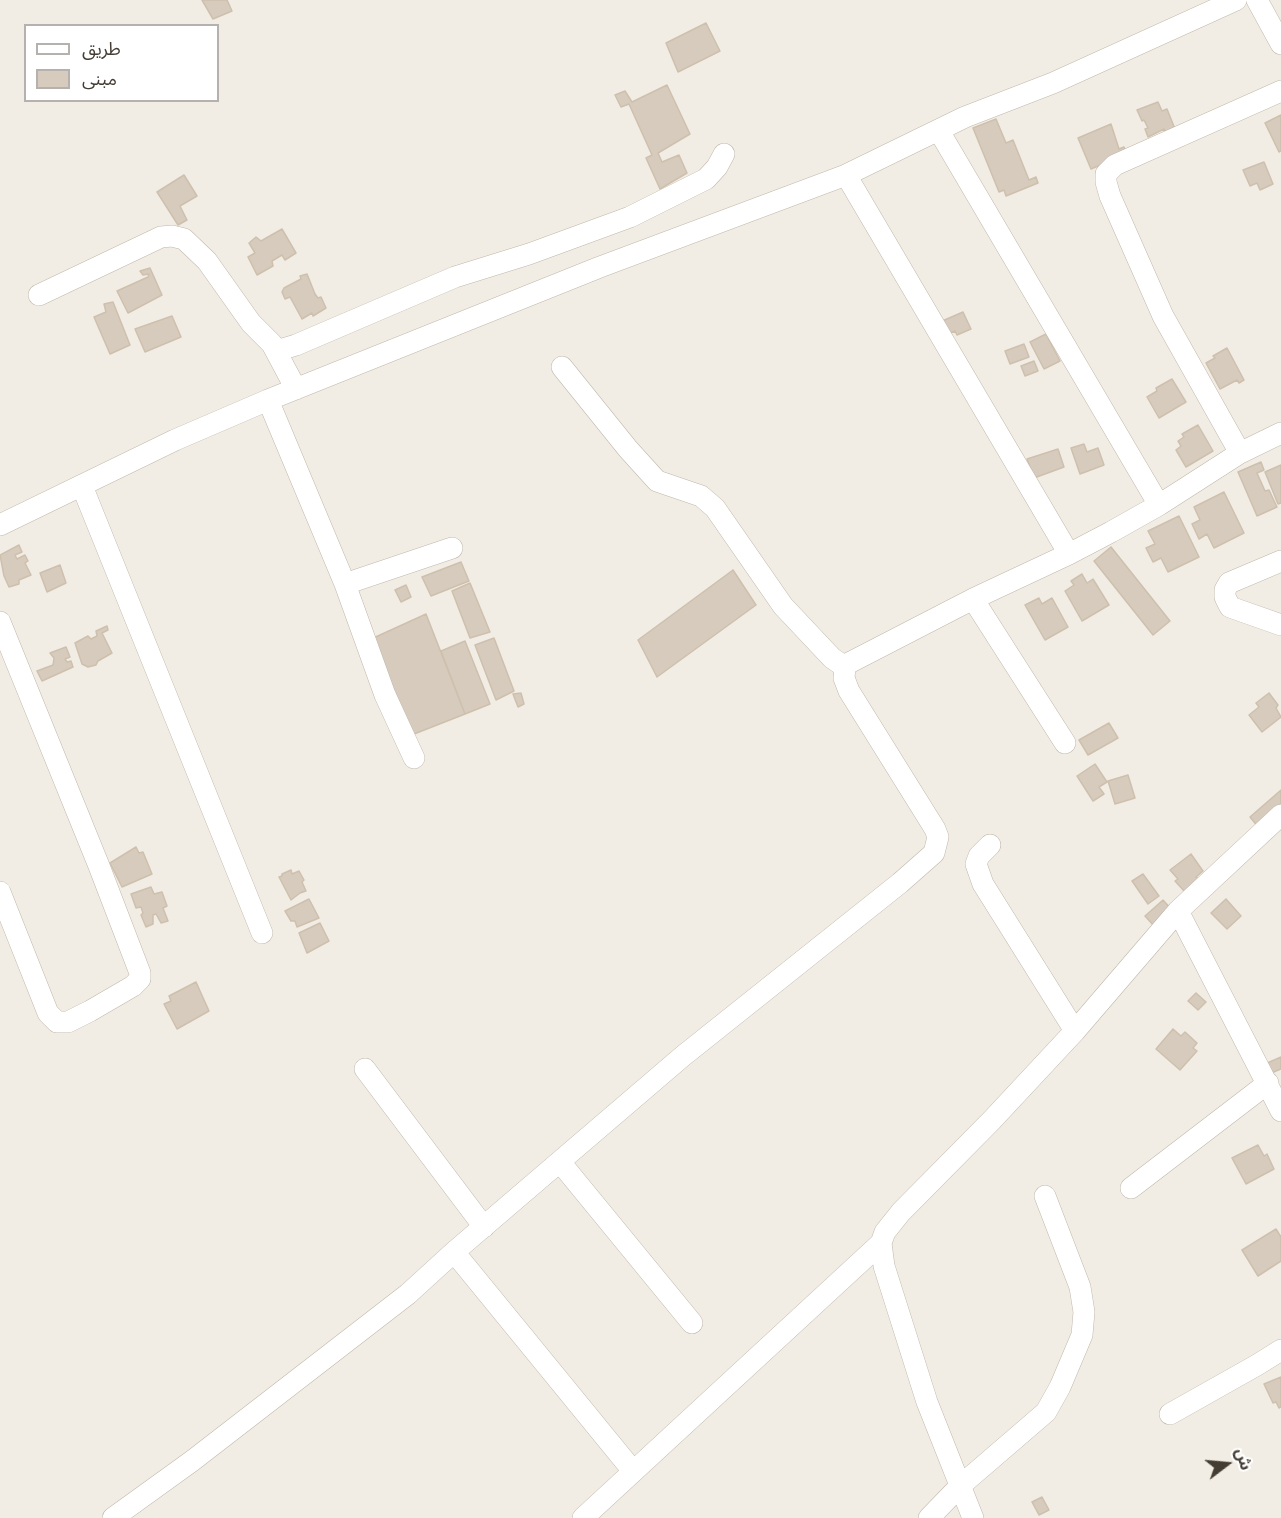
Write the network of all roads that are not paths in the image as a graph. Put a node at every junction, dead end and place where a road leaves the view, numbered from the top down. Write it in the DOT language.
graph roads {
  1 [pos="1236,0"];
  2 [pos="1257,0"];
  3 [pos="1281,44"];
  4 [pos="1281,91"];
  5 [pos="939,130"];
  6 [pos="724,154"];
  7 [pos="846,175"];
  8 [pos="39,295"];
  9 [pos="276,351"];
  10 [pos="561,367"];
  11 [pos="296,389"];
  12 [pos="268,400"];
  13 [pos="1281,433"];
  14 [pos="1240,453"];
  15 [pos="82,486"];
  16 [pos="1159,505"];
  17 [pos="0,525"];
  18 [pos="452,548"];
  19 [pos="1069,554"];
  20 [pos="1281,561"];
  21 [pos="345,584"];
  22 [pos="973,599"];
  23 [pos="0,622"];
  24 [pos="1281,625"];
  25 [pos="845,667"];
  26 [pos="1065,743"];
  27 [pos="414,758"];
  28 [pos="1281,815"];
  29 [pos="990,845"];
  30 [pos="0,892"];
  31 [pos="1178,911"];
  32 [pos="262,933"];
  33 [pos="1075,1031"];
  34 [pos="365,1069"];
  35 [pos="1268,1083"];
  36 [pos="1281,1111"];
  37 [pos="560,1162"];
  38 [pos="1131,1188"];
  39 [pos="1045,1196"];
  40 [pos="484,1227"];
  41 [pos="880,1243"];
  42 [pos="454,1252"];
  43 [pos="692,1323"];
  44 [pos="1281,1350"];
  45 [pos="1170,1414"];
  46 [pos="633,1471"];
  47 [pos="960,1486"];
  48 [pos="113,1518"];
  49 [pos="583,1518"];
  50 [pos="929,1518"];
  51 [pos="973,1518"];
  1 -- 5 [label="street"];
  2 -- 3 [label="street"];
  4 -- 14 [label="street"];
  5 -- 7 [label="street"];
  5 -- 16 [label="street"];
  6 -- 9 [label="street"];
  7 -- 11 [label="street"];
  7 -- 19 [label="street"];
  8 -- 9 [label="street"];
  9 -- 11 [label="street"];
  10 -- 25 [label="street"];
  11 -- 12 [label="street"];
  12 -- 15 [label="street"];
  12 -- 21 [label="street"];
  13 -- 14 [label="street"];
  14 -- 16 [label="street"];
  15 -- 17 [label="street"];
  15 -- 32 [label="street"];
  16 -- 19 [label="street"];
  18 -- 21 [label="street"];
  19 -- 22 [label="street"];
  20 -- 24 [label="street"];
  21 -- 27 [label="street"];
  22 -- 25 [label="street"];
  22 -- 26 [label="street"];
  23 -- 30 [label="street"];
  25 -- 37 [label="street"];
  28 -- 31 [label="street"];
  29 -- 33 [label="street"];
  31 -- 33 [label="street"];
  31 -- 35 [label="street"];
  33 -- 41 [label="street"];
  34 -- 40 [label="street"];
  35 -- 36 [label="street"];
  35 -- 38 [label="street"];
  37 -- 40 [label="street"];
  37 -- 43 [label="street"];
  39 -- 47 [label="street"];
  40 -- 42 [label="street"];
  41 -- 46 [label="street"];
  41 -- 47 [label="street"];
  42 -- 46 [label="street"];
  42 -- 48 [label="street"];
  44 -- 45 [label="street"];
  46 -- 49 [label="street"];
  47 -- 50 [label="street"];
  47 -- 51 [label="street"];
}
